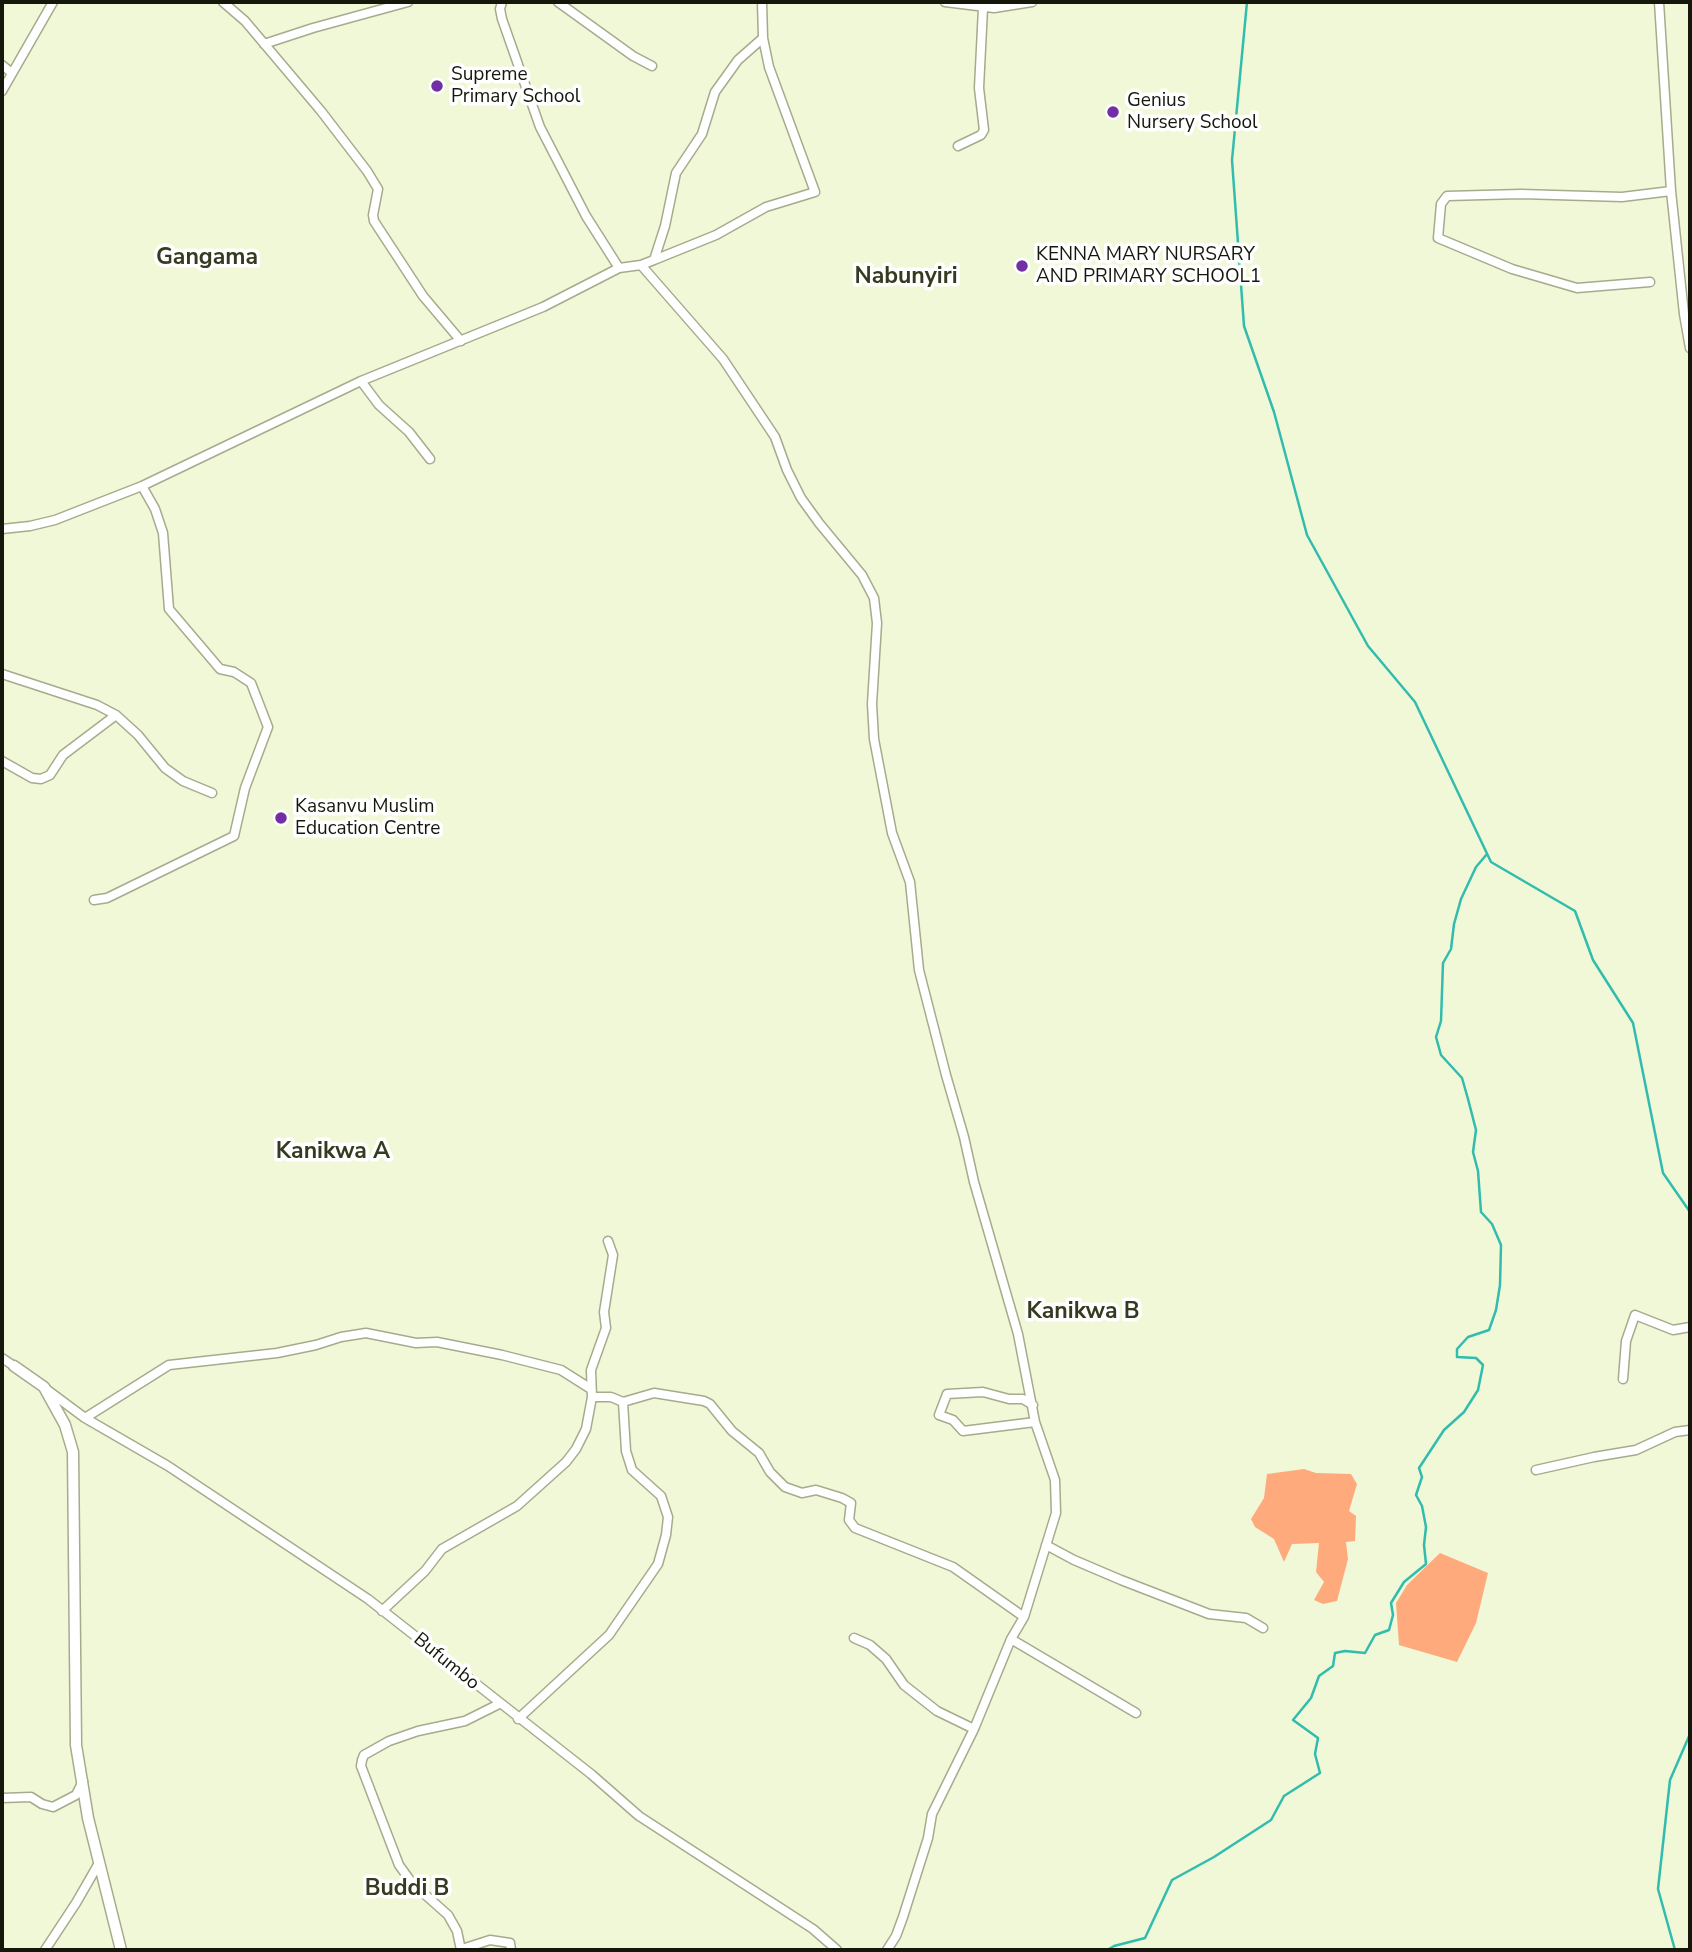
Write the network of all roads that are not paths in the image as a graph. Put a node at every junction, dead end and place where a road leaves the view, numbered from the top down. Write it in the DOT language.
graph roads {
  1 [pos="53,2"];
  2 [pos="223,2"];
  3 [pos="408,2"];
  4 [pos="502,2"];
  5 [pos="558,2"];
  6 [pos="762,2"];
  7 [pos="945,2"];
  8 [pos="1032,2"];
  9 [pos="1659,2"];
  10 [pos="983,8"];
  11 [pos="763,38"];
  12 [pos="264,44"];
  13 [pos="2,65"];
  14 [pos="652,66"];
  15 [pos="12,74"];
  16 [pos="2,92"];
  17 [pos="958,146"];
  18 [pos="1671,191"];
  19 [pos="654,260"];
  20 [pos="640,265"];
  21 [pos="618,268"];
  22 [pos="1650,282"];
  23 [pos="461,341"];
  24 [pos="1690,348"];
  25 [pos="361,381"];
  26 [pos="430,459"];
  27 [pos="142,486"];
  28 [pos="2,529"];
  29 [pos="2,674"];
  30 [pos="116,715"];
  31 [pos="2,761"];
  32 [pos="212,793"];
  33 [pos="94,900"];
  34 [pos="608,1241"];
  35 [pos="1690,1327"];
  36 [pos="2,1358"];
  37 [pos="14,1366"];
  38 [pos="1623,1379"];
  39 [pos="44,1388"];
  40 [pos="592,1393"];
  41 [pos="623,1402"];
  42 [pos="1033,1405"];
  43 [pos="85,1418"];
  44 [pos="1035,1422"];
  45 [pos="1690,1430"];
  46 [pos="1536,1470"];
  47 [pos="1046,1545"];
  48 [pos="382,1611"];
  49 [pos="1024,1617"];
  50 [pos="1263,1628"];
  51 [pos="854,1638"];
  52 [pos="1011,1639"];
  53 [pos="499,1704"];
  54 [pos="1136,1713"];
  55 [pos="518,1719"];
  56 [pos="974,1729"];
  57 [pos="83,1781"];
  58 [pos="2,1798"];
  59 [pos="99,1863"];
  60 [pos="45,1950"];
  61 [pos="121,1950"];
  62 [pos="461,1950"];
  63 [pos="511,1950"];
  64 [pos="836,1950"];
  65 [pos="887,1950"];
  1 -- 15 [label="street"];
  2 -- 12 [label="street"];
  3 -- 12 [label="street"];
  4 -- 21 [label="street"];
  5 -- 14 [label="street"];
  6 -- 11 [label="street"];
  7 -- 10 [label="street"];
  8 -- 10 [label="street"];
  9 -- 18 [label="street"];
  10 -- 17 [label="street"];
  11 -- 19 [label="street"];
  11 -- 19 [label="street"];
  12 -- 23 [label="street"];
  13 -- 15 [label="street"];
  15 -- 16 [label="street"];
  18 -- 22 [label="street"];
  18 -- 24 [label="street"];
  19 -- 20 [label="street"];
  20 -- 21 [label="street"];
  20 -- 42 [label="street"];
  21 -- 23 [label="street"];
  23 -- 25 [label="street"];
  25 -- 26 [label="street"];
  25 -- 27 [label="street"];
  27 -- 28 [label="street"];
  27 -- 33 [label="street"];
  29 -- 30 [label="street"];
  30 -- 31 [label="street"];
  30 -- 32 [label="street"];
  34 -- 40 [label="street"];
  35 -- 38 [label="street"];
  36 -- 37 [label="street"];
  37 -- 39 [label="street"];
  39 -- 43 [label="street, Bufumbo"];
  39 -- 57 [label="street"];
  40 -- 41 [label="street"];
  40 -- 43 [label="street"];
  40 -- 48 [label="street"];
  41 -- 49 [label="street"];
  41 -- 55 [label="street"];
  42 -- 44 [label="street"];
  42 -- 44 [label="street"];
  43 -- 48 [label="street, Bufumbo"];
  44 -- 47 [label="street"];
  45 -- 46 [label="street"];
  47 -- 49 [label="street"];
  47 -- 50 [label="street"];
  48 -- 53 [label="street, Bufumbo"];
  49 -- 52 [label="street"];
  51 -- 56 [label="street"];
  52 -- 54 [label="street"];
  52 -- 56 [label="street"];
  53 -- 55 [label="street, Bufumbo"];
  53 -- 62 [label="street"];
  55 -- 64 [label="street, Bufumbo"];
  56 -- 65 [label="street"];
  57 -- 58 [label="street"];
  57 -- 59 [label="street"];
  59 -- 60 [label="street"];
  59 -- 61 [label="street"];
  62 -- 63 [label="street"];
}
